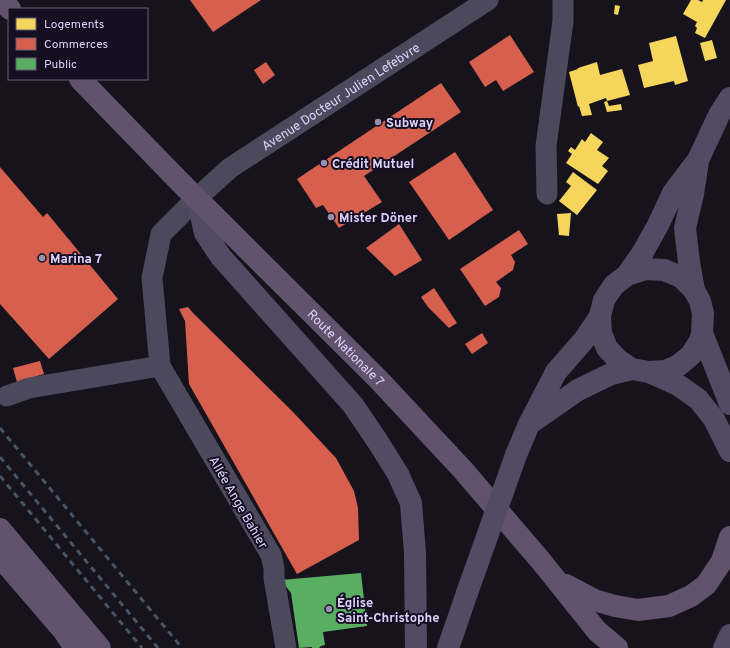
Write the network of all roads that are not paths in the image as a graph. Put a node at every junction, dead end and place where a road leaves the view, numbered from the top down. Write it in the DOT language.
graph roads {
  1 [pos="2,0"];
  2 [pos="488,0"];
  3 [pos="564,0"];
  4 [pos="9,8"];
  5 [pos="81,80"];
  6 [pos="730,98"];
  7 [pos="698,160"];
  8 [pos="547,194"];
  9 [pos="197,198"];
  10 [pos="627,275"];
  11 [pos="694,290"];
  12 [pos="600,316"];
  13 [pos="702,333"];
  14 [pos="160,366"];
  15 [pos="640,370"];
  16 [pos="7,396"];
  17 [pos="730,404"];
  18 [pos="529,424"];
  19 [pos="730,451"];
  20 [pos="0,529"];
  21 [pos="730,538"];
  22 [pos="0,557"];
  23 [pos="556,579"];
  24 [pos="730,635"];
  25 [pos="602,640"];
  26 [pos="75,648"];
  27 [pos="100,648"];
  28 [pos="286,648"];
  29 [pos="416,648"];
  30 [pos="448,648"];
  31 [pos="617,648"];
  32 [pos="724,648"];
  1 -- 4 [label="main road"];
  2 -- 9 [label="street, Avenue Docteur Julien Lefebvre"];
  3 -- 8 [label="street"];
  5 -- 9 [label="main road, Route Nationale 7"];
  6 -- 7 [label="main road"];
  7 -- 10 [label="main road"];
  7 -- 11 [label="main road"];
  9 -- 14 [label="street, Avenue Docteur Julien Lefebvre"];
  9 -- 23 [label="main road, Route Nationale 7"];
  9 -- 29 [label="main road"];
  10 -- 11 [label="main road"];
  10 -- 12 [label="main road"];
  11 -- 13 [label="main road"];
  12 -- 15 [label="main road"];
  12 -- 18 [label="main road"];
  13 -- 15 [label="main road"];
  13 -- 17 [label="main road"];
  14 -- 16 [label="street"];
  14 -- 28 [label="street, Allée Ange Bahier"];
  15 -- 18 [label="main road"];
  15 -- 19 [label="main road"];
  18 -- 30 [label="main road, bridge"];
  20 -- 27 [label="main road"];
  21 -- 23 [label="main road"];
  22 -- 26 [label="main road"];
  23 -- 25 [label="main road, Route Nationale 7"];
  24 -- 32 [label="main road"];
  25 -- 31 [label="main road, Route Nationale 7"];
}
